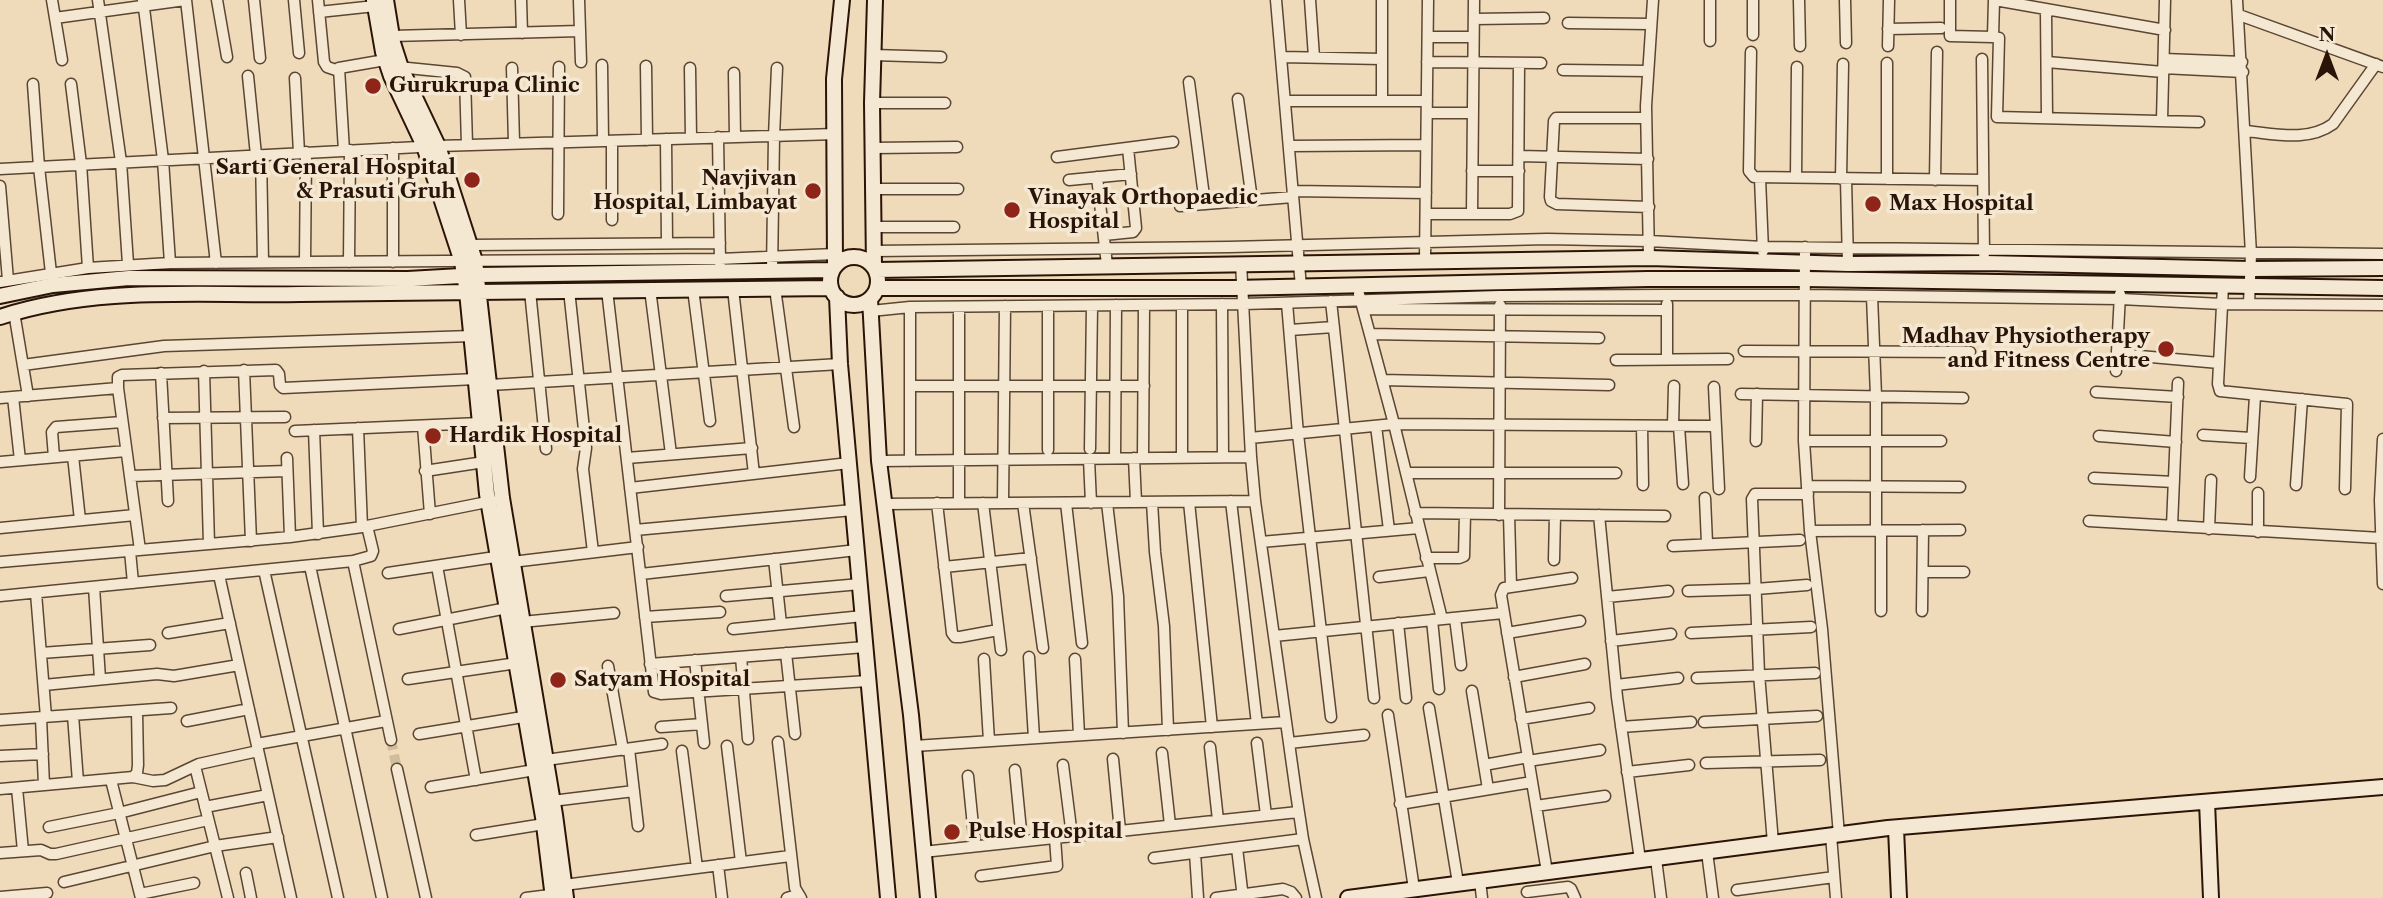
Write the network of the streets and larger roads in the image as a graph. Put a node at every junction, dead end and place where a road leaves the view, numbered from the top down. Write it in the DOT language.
graph roads {
  1 [pos="52,0"];
  2 [pos="97,0"];
  3 [pos="185,0"];
  4 [pos="217,0"];
  5 [pos="254,0"];
  6 [pos="294,0"];
  7 [pos="318,0"];
  8 [pos="459,0"];
  9 [pos="521,0"];
  10 [pos="579,0"];
  11 [pos="842,0"];
  12 [pos="875,0"];
  13 [pos="1276,0"];
  14 [pos="1310,0"];
  15 [pos="1382,0"];
  16 [pos="1428,0"];
  17 [pos="1474,0"];
  18 [pos="1653,0"];
  19 [pos="1710,0"];
  20 [pos="1753,0"];
  21 [pos="1799,0"];
  22 [pos="1845,0"];
  23 [pos="1889,0"];
  24 [pos="1950,0"];
  25 [pos="1994,0"];
  26 [pos="2165,0"];
  27 [pos="2238,0"];
  28 [pos="378,2"];
  29 [pos="144,3"];
  30 [pos="2046,11"];
  31 [pos="100,12"];
  32 [pos="319,12"];
  33 [pos="2239,15"];
  34 [pos="55,18"];
  35 [pos="1544,18"];
  36 [pos="1474,19"];
  37 [pos="1568,23"];
  38 [pos="1651,24"];
  39 [pos="1941,28"];
  40 [pos="1888,29"];
  41 [pos="2165,30"];
  42 [pos="580,31"];
  43 [pos="522,33"];
  44 [pos="461,35"];
  45 [pos="1753,35"];
  46 [pos="392,36"];
  47 [pos="1428,37"];
  48 [pos="1473,37"];
  49 [pos="1993,37"];
  50 [pos="1710,41"];
  51 [pos="1846,43"];
  52 [pos="1800,46"];
  53 [pos="1888,46"];
  54 [pos="1751,52"];
  55 [pos="1937,52"];
  56 [pos="299,53"];
  57 [pos="873,55"];
  58 [pos="227,57"];
  59 [pos="941,57"];
  60 [pos="1282,57"];
  61 [pos="260,58"];
  62 [pos="1314,58"];
  63 [pos="1382,59"];
  64 [pos="1982,59"];
  65 [pos="62,60"];
  66 [pos="581,62"];
  67 [pos="1427,62"];
  68 [pos="2047,62"];
  69 [pos="1473,63"];
  70 [pos="1519,63"];
  71 [pos="1541,63"];
  72 [pos="1887,63"];
  73 [pos="1843,64"];
  74 [pos="391,65"];
  75 [pos="602,65"];
  76 [pos="2380,65"];
  77 [pos="646,66"];
  78 [pos="559,67"];
  79 [pos="1797,67"];
  80 [pos="2164,67"];
  81 [pos="2242,67"];
  82 [pos="512,68"];
  83 [pos="690,68"];
  84 [pos="777,68"];
  85 [pos="1563,70"];
  86 [pos="338,71"];
  87 [pos="1648,71"];
  88 [pos="734,73"];
  89 [pos="248,76"];
  90 [pos="295,78"];
  91 [pos="1189,82"];
  92 [pos="33,84"];
  93 [pos="71,84"];
  94 [pos="1238,99"];
  95 [pos="1285,101"];
  96 [pos="1382,101"];
  97 [pos="1427,101"];
  98 [pos="872,103"];
  99 [pos="945,103"];
  100 [pos="1427,113"];
  101 [pos="1473,113"];
  102 [pos="1646,118"];
  103 [pos="2047,118"];
  104 [pos="2162,120"];
  105 [pos="2199,122"];
  106 [pos="2246,131"];
  107 [pos="836,134"];
  108 [pos="774,136"];
  109 [pos="735,137"];
  110 [pos="691,138"];
  111 [pos="718,138"];
  112 [pos="666,139"];
  113 [pos="647,140"];
  114 [pos="608,141"];
  115 [pos="558,142"];
  116 [pos="1173,142"];
  117 [pos="514,143"];
  118 [pos="467,145"];
  119 [pos="1426,145"];
  120 [pos="431,146"];
  121 [pos="1289,146"];
  122 [pos="393,148"];
  123 [pos="873,148"];
  124 [pos="957,148"];
  125 [pos="1128,148"];
  126 [pos="347,150"];
  127 [pos="303,153"];
  128 [pos="259,155"];
  129 [pos="1519,156"];
  130 [pos="1551,157"];
  131 [pos="205,158"];
  132 [pos="1057,158"];
  133 [pos="1648,159"];
  134 [pos="163,160"];
  135 [pos="121,162"];
  136 [pos="81,164"];
  137 [pos="39,167"];
  138 [pos="0,169"];
  139 [pos="1472,171"];
  140 [pos="1519,171"];
  141 [pos="1131,174"];
  142 [pos="1097,177"];
  143 [pos="1796,177"];
  144 [pos="1760,178"];
  145 [pos="1843,179"];
  146 [pos="1069,180"];
  147 [pos="1887,180"];
  148 [pos="1935,180"];
  149 [pos="1983,180"];
  150 [pos="0,186"];
  151 [pos="874,190"];
  152 [pos="958,190"];
  153 [pos="1426,193"];
  154 [pos="1293,194"];
  155 [pos="1252,200"];
  156 [pos="1205,204"];
  157 [pos="1180,206"];
  158 [pos="1649,207"];
  159 [pos="558,214"];
  160 [pos="1426,214"];
  161 [pos="1472,214"];
  162 [pos="612,220"];
  163 [pos="874,227"];
  164 [pos="954,227"];
  165 [pos="1104,235"];
  166 [pos="1425,241"];
  167 [pos="1649,241"];
  168 [pos="667,243"];
  169 [pos="720,243"];
  170 [pos="471,245"];
  171 [pos="1297,245"];
  172 [pos="1805,247"];
  173 [pos="1847,247"];
  174 [pos="1105,249"];
  175 [pos="874,251"];
  176 [pos="1763,254"];
  177 [pos="2383,254"];
  178 [pos="1984,255"];
  179 [pos="1649,258"];
  180 [pos="1425,260"];
  181 [pos="2251,261"];
  182 [pos="216,262"];
  183 [pos="263,262"];
  184 [pos="305,262"];
  185 [pos="349,262"];
  186 [pos="393,262"];
  187 [pos="1299,262"];
  188 [pos="1805,262"];
  189 [pos="170,263"];
  190 [pos="834,263"];
  191 [pos="1241,263"];
  192 [pos="128,264"];
  193 [pos="772,264"];
  194 [pos="1847,264"];
  195 [pos="720,265"];
  196 [pos="1107,265"];
  197 [pos="88,268"];
  198 [pos="875,268"];
  199 [pos="2383,268"];
  200 [pos="470,269"];
  201 [pos="51,273"];
  202 [pos="1805,279"];
  203 [pos="4,281"];
  204 [pos="2223,286"];
  205 [pos="1243,287"];
  206 [pos="1301,287"];
  207 [pos="2250,287"];
  208 [pos="775,288"];
  209 [pos="1667,288"];
  210 [pos="2383,288"];
  211 [pos="650,289"];
  212 [pos="694,289"];
  213 [pos="733,289"];
  214 [pos="569,290"];
  215 [pos="607,290"];
  216 [pos="1500,290"];
  217 [pos="473,291"];
  218 [pos="530,291"];
  219 [pos="834,292"];
  220 [pos="2120,292"];
  221 [pos="1805,295"];
  222 [pos="0,296"];
  223 [pos="1872,296"];
  224 [pos="1360,298"];
  225 [pos="873,299"];
  226 [pos="1331,301"];
  227 [pos="1287,303"];
  228 [pos="1222,304"];
  229 [pos="1244,304"];
  230 [pos="2222,304"];
  231 [pos="2249,304"];
  232 [pos="1116,305"];
  233 [pos="1144,305"];
  234 [pos="1182,305"];
  235 [pos="2383,305"];
  236 [pos="1005,306"];
  237 [pos="1048,306"];
  238 [pos="1092,306"];
  239 [pos="910,307"];
  240 [pos="959,307"];
  241 [pos="1500,309"];
  242 [pos="1667,310"];
  243 [pos="7,314"];
  244 [pos="1334,327"];
  245 [pos="1290,330"];
  246 [pos="1370,334"];
  247 [pos="472,336"];
  248 [pos="1500,336"];
  249 [pos="1600,338"];
  250 [pos="1744,351"];
  251 [pos="1804,351"];
  252 [pos="1873,352"];
  253 [pos="1970,352"];
  254 [pos="2117,354"];
  255 [pos="1667,359"];
  256 [pos="1728,359"];
  257 [pos="1616,360"];
  258 [pos="2219,363"];
  259 [pos="839,364"];
  260 [pos="23,365"];
  261 [pos="786,367"];
  262 [pos="744,369"];
  263 [pos="244,370"];
  264 [pos="2116,370"];
  265 [pos="204,371"];
  266 [pos="704,372"];
  267 [pos="161,373"];
  268 [pos="661,374"];
  269 [pos="617,377"];
  270 [pos="579,379"];
  271 [pos="1382,380"];
  272 [pos="539,381"];
  273 [pos="1500,381"];
  274 [pos="483,382"];
  275 [pos="2178,383"];
  276 [pos="1609,385"];
  277 [pos="910,386"];
  278 [pos="960,386"];
  279 [pos="1005,386"];
  280 [pos="1048,386"];
  281 [pos="1090,386"];
  282 [pos="1115,386"];
  283 [pos="1144,386"];
  284 [pos="1674,386"];
  285 [pos="1714,387"];
  286 [pos="118,388"];
  287 [pos="2096,392"];
  288 [pos="1741,394"];
  289 [pos="1757,394"];
  290 [pos="1804,395"];
  291 [pos="29,396"];
  292 [pos="1876,396"];
  293 [pos="2255,396"];
  294 [pos="13,397"];
  295 [pos="2178,397"];
  296 [pos="0,398"];
  297 [pos="1963,398"];
  298 [pos="2302,400"];
  299 [pos="246,417"];
  300 [pos="285,417"];
  301 [pos="163,418"];
  302 [pos="205,418"];
  303 [pos="710,421"];
  304 [pos="122,422"];
  305 [pos="480,423"];
  306 [pos="1394,424"];
  307 [pos="1499,425"];
  308 [pos="423,426"];
  309 [pos="1376,426"];
  310 [pos="1642,426"];
  311 [pos="1676,426"];
  312 [pos="1716,426"];
  313 [pos="794,427"];
  314 [pos="358,428"];
  315 [pos="1344,429"];
  316 [pos="295,430"];
  317 [pos="314,430"];
  318 [pos="1298,434"];
  319 [pos="2203,435"];
  320 [pos="2099,436"];
  321 [pos="1250,438"];
  322 [pos="2251,438"];
  323 [pos="2383,439"];
  324 [pos="1804,441"];
  325 [pos="1876,441"];
  326 [pos="1756,442"];
  327 [pos="1941,442"];
  328 [pos="2176,442"];
  329 [pos="752,447"];
  330 [pos="546,449"];
  331 [pos="1048,450"];
  332 [pos="126,451"];
  333 [pos="671,454"];
  334 [pos="1089,454"];
  335 [pos="72,456"];
  336 [pos="54,457"];
  337 [pos="1182,457"];
  338 [pos="1223,457"];
  339 [pos="1251,457"];
  340 [pos="287,458"];
  341 [pos="627,458"];
  342 [pos="1115,458"];
  343 [pos="1139,458"];
  344 [pos="20,460"];
  345 [pos="959,460"];
  346 [pos="1005,460"];
  347 [pos="878,461"];
  348 [pos="910,461"];
  349 [pos="0,462"];
  350 [pos="484,462"];
  351 [pos="849,463"];
  352 [pos="287,471"];
  353 [pos="425,471"];
  354 [pos="249,472"];
  355 [pos="1499,472"];
  356 [pos="207,473"];
  357 [pos="1405,473"];
  358 [pos="1616,473"];
  359 [pos="166,474"];
  360 [pos="754,474"];
  361 [pos="130,476"];
  362 [pos="2250,477"];
  363 [pos="2094,478"];
  364 [pos="2211,480"];
  365 [pos="2174,482"];
  366 [pos="1683,484"];
  367 [pos="1643,485"];
  368 [pos="2297,485"];
  369 [pos="1876,486"];
  370 [pos="1960,487"];
  371 [pos="631,488"];
  372 [pos="1718,489"];
  373 [pos="2344,489"];
  374 [pos="1808,490"];
  375 [pos="2258,492"];
  376 [pos="1705,498"];
  377 [pos="168,500"];
  378 [pos="495,500"];
  379 [pos="1255,500"];
  380 [pos="1231,501"];
  381 [pos="1136,502"];
  382 [pos="1152,502"];
  383 [pos="1189,502"];
  384 [pos="937,503"];
  385 [pos="959,503"];
  386 [pos="983,503"];
  387 [pos="1003,503"];
  388 [pos="1023,503"];
  389 [pos="1066,503"];
  390 [pos="1091,503"];
  391 [pos="1107,503"];
  392 [pos="884,504"];
  393 [pos="853,510"];
  394 [pos="1415,513"];
  395 [pos="430,514"];
  396 [pos="1465,514"];
  397 [pos="135,515"];
  398 [pos="1504,515"];
  399 [pos="1555,515"];
  400 [pos="1599,515"];
  401 [pos="1665,516"];
  402 [pos="80,520"];
  403 [pos="2089,521"];
  404 [pos="2172,526"];
  405 [pos="365,527"];
  406 [pos="0,528"];
  407 [pos="1419,528"];
  408 [pos="2209,529"];
  409 [pos="635,530"];
  410 [pos="1390,530"];
  411 [pos="1923,530"];
  412 [pos="1961,530"];
  413 [pos="1810,531"];
  414 [pos="1879,531"];
  415 [pos="2258,532"];
  416 [pos="1356,533"];
  417 [pos="318,534"];
  418 [pos="290,537"];
  419 [pos="1311,537"];
  420 [pos="2381,538"];
  421 [pos="1800,540"];
  422 [pos="251,541"];
  423 [pos="1261,542"];
  424 [pos="1753,542"];
  425 [pos="1707,543"];
  426 [pos="209,544"];
  427 [pos="1673,546"];
  428 [pos="638,547"];
  429 [pos="857,550"];
  430 [pos="135,551"];
  431 [pos="593,552"];
  432 [pos="507,558"];
  433 [pos="1031,558"];
  434 [pos="1426,558"];
  435 [pos="774,559"];
  436 [pos="1554,560"];
  437 [pos="353,561"];
  438 [pos="0,562"];
  439 [pos="990,563"];
  440 [pos="310,566"];
  441 [pos="437,566"];
  442 [pos="944,567"];
  443 [pos="264,570"];
  444 [pos="1429,570"];
  445 [pos="1923,572"];
  446 [pos="1964,572"];
  447 [pos="388,573"];
  448 [pos="640,574"];
  449 [pos="219,575"];
  450 [pos="1379,577"];
  451 [pos="1572,578"];
  452 [pos="134,583"];
  453 [pos="860,584"];
  454 [pos="2383,584"];
  455 [pos="1807,585"];
  456 [pos="94,587"];
  457 [pos="1511,587"];
  458 [pos="1756,589"];
  459 [pos="778,591"];
  460 [pos="1668,591"];
  461 [pos="1688,591"];
  462 [pos="36,593"];
  463 [pos="726,596"];
  464 [pos="0,597"];
  465 [pos="1607,597"];
  466 [pos="507,608"];
  467 [pos="1881,611"];
  468 [pos="1922,611"];
  469 [pos="720,612"];
  470 [pos="614,613"];
  471 [pos="1503,613"];
  472 [pos="863,616"];
  473 [pos="645,617"];
  474 [pos="1455,618"];
  475 [pos="447,620"];
  476 [pos="1437,620"];
  477 [pos="1580,621"];
  478 [pos="522,622"];
  479 [pos="230,623"];
  480 [pos="1398,623"];
  481 [pos="781,625"];
  482 [pos="1367,627"];
  483 [pos="1811,627"];
  484 [pos="399,629"];
  485 [pos="733,629"];
  486 [pos="999,630"];
  487 [pos="1757,630"];
  488 [pos="1320,631"];
  489 [pos="168,633"];
  490 [pos="1507,633"];
  491 [pos="1691,633"];
  492 [pos="1671,634"];
  493 [pos="1274,636"];
  494 [pos="1611,641"];
  495 [pos="1082,643"];
  496 [pos="150,645"];
  497 [pos="866,647"];
  498 [pos="1043,648"];
  499 [pos="98,649"];
  500 [pos="1001,650"];
  501 [pos="41,653"];
  502 [pos="786,653"];
  503 [pos="741,657"];
  504 [pos="1029,657"];
  505 [pos="984,659"];
  506 [pos="1074,659"];
  507 [pos="695,660"];
  508 [pos="517,663"];
  509 [pos="650,664"];
  510 [pos="1585,664"];
  511 [pos="239,665"];
  512 [pos="1461,665"];
  513 [pos="608,666"];
  514 [pos="456,672"];
  515 [pos="1815,673"];
  516 [pos="1759,674"];
  517 [pos="1514,677"];
  518 [pos="1678,678"];
  519 [pos="1697,678"];
  520 [pos="408,679"];
  521 [pos="100,680"];
  522 [pos="869,681"];
  523 [pos="44,685"];
  524 [pos="1616,685"];
  525 [pos="789,686"];
  526 [pos="744,689"];
  527 [pos="1439,689"];
  528 [pos="1472,691"];
  529 [pos="698,692"];
  530 [pos="1374,698"];
  531 [pos="1406,698"];
  532 [pos="171,708"];
  533 [pos="1429,708"];
  534 [pos="1589,708"];
  535 [pos="249,709"];
  536 [pos="137,711"];
  537 [pos="73,715"];
  538 [pos="1388,715"];
  539 [pos="532,716"];
  540 [pos="1817,716"];
  541 [pos="43,717"];
  542 [pos="1331,717"];
  543 [pos="1521,719"];
  544 [pos="1762,719"];
  545 [pos="0,720"];
  546 [pos="187,721"];
  547 [pos="386,721"];
  548 [pos="1286,722"];
  549 [pos="1691,722"];
  550 [pos="1704,722"];
  551 [pos="702,724"];
  552 [pos="1257,724"];
  553 [pos="466,727"];
  554 [pos="662,727"];
  555 [pos="1212,727"];
  556 [pos="1621,727"];
  557 [pos="345,728"];
  558 [pos="1168,730"];
  559 [pos="1123,733"];
  560 [pos="419,734"];
  561 [pos="795,734"];
  562 [pos="1079,735"];
  563 [pos="1364,735"];
  564 [pos="302,736"];
  565 [pos="1034,738"];
  566 [pos="748,739"];
  567 [pos="391,740"];
  568 [pos="989,741"];
  569 [pos="778,742"];
  570 [pos="704,743"];
  571 [pos="1257,743"];
  572 [pos="1289,743"];
  573 [pos="662,744"];
  574 [pos="727,746"];
  575 [pos="914,746"];
  576 [pos="1210,747"];
  577 [pos="258,748"];
  578 [pos="626,749"];
  579 [pos="1600,750"];
  580 [pos="682,751"];
  581 [pos="1162,753"];
  582 [pos="43,754"];
  583 [pos="0,756"];
  584 [pos="1112,759"];
  585 [pos="1528,759"];
  586 [pos="1820,760"];
  587 [pos="1766,762"];
  588 [pos="1706,763"];
  589 [pos="1063,765"];
  590 [pos="1484,765"];
  591 [pos="1689,765"];
  592 [pos="195,766"];
  593 [pos="543,766"];
  594 [pos="397,769"];
  595 [pos="1015,770"];
  596 [pos="1628,772"];
  597 [pos="968,776"];
  598 [pos="133,777"];
  599 [pos="111,779"];
  600 [pos="476,780"];
  601 [pos="78,782"];
  602 [pos="1532,782"];
  603 [pos="44,785"];
  604 [pos="431,787"];
  605 [pos="2383,787"];
  606 [pos="17,788"];
  607 [pos="0,789"];
  608 [pos="1488,789"];
  609 [pos="201,792"];
  610 [pos="634,792"];
  611 [pos="268,795"];
  612 [pos="1445,796"];
  613 [pos="1605,796"];
  614 [pos="552,801"];
  615 [pos="2207,802"];
  616 [pos="1401,804"];
  617 [pos="1536,806"];
  618 [pos="205,807"];
  619 [pos="1298,812"];
  620 [pos="119,813"];
  621 [pos="1266,815"];
  622 [pos="208,820"];
  623 [pos="1218,820"];
  624 [pos="544,824"];
  625 [pos="1170,825"];
  626 [pos="638,826"];
  627 [pos="49,827"];
  628 [pos="1896,828"];
  629 [pos="1120,831"];
  630 [pos="476,835"];
  631 [pos="1835,835"];
  632 [pos="1072,836"];
  633 [pos="278,837"];
  634 [pos="1055,838"];
  635 [pos="126,839"];
  636 [pos="1303,839"];
  637 [pos="1022,841"];
  638 [pos="1773,843"];
  639 [pos="215,846"];
  640 [pos="975,846"];
  641 [pos="1237,848"];
  642 [pos="23,852"];
  643 [pos="923,852"];
  644 [pos="1707,852"];
  645 [pos="0,853"];
  646 [pos="1195,853"];
  647 [pos="790,856"];
  648 [pos="1154,858"];
  649 [pos="1656,859"];
  650 [pos="1640,860"];
  651 [pos="741,862"];
  652 [pos="133,864"];
  653 [pos="718,865"];
  654 [pos="697,868"];
  655 [pos="1547,872"];
  656 [pos="246,873"];
  657 [pos="1525,875"];
  658 [pos="981,876"];
  659 [pos="1835,877"];
  660 [pos="1480,881"];
  661 [pos="64,882"];
  662 [pos="194,883"];
  663 [pos="1458,883"];
  664 [pos="1413,889"];
  665 [pos="1737,890"];
  666 [pos="47,893"];
  667 [pos="560,893"];
  668 [pos="1430,893"];
  669 [pos="1527,895"];
  670 [pos="141,896"];
  671 [pos="1242,896"];
  672 [pos="0,897"];
  673 [pos="795,897"];
  674 [pos="228,898"];
  675 [pos="251,898"];
  676 [pos="291,898"];
  677 [pos="338,898"];
  678 [pos="382,898"];
  679 [pos="426,898"];
  680 [pos="528,898"];
  681 [pos="722,898"];
  682 [pos="888,898"];
  683 [pos="928,898"];
  684 [pos="1198,898"];
  685 [pos="1216,898"];
  686 [pos="1296,898"];
  687 [pos="1316,898"];
  688 [pos="1348,898"];
  689 [pos="1482,898"];
  690 [pos="1574,898"];
  691 [pos="1661,898"];
  692 [pos="1713,898"];
  693 [pos="1836,898"];
  694 [pos="1899,898"];
  695 [pos="2211,898"];
  1 -- 34 [label="street"];
  2 -- 31 [label="street"];
  3 -- 29 [label="street"];
  3 -- 131 [label="street"];
  4 -- 58 [label="street"];
  5 -- 61 [label="street"];
  6 -- 56 [label="street"];
  7 -- 32 [label="street"];
  8 -- 44 [label="street"];
  9 -- 43 [label="street"];
  10 -- 42 [label="street"];
  11 -- 107 [label="street"];
  12 -- 57 [label="street"];
  13 -- 60 [label="street"];
  14 -- 62 [label="street"];
  15 -- 63 [label="street"];
  16 -- 47 [label="street"];
  17 -- 36 [label="street"];
  18 -- 38 [label="street"];
  19 -- 50 [label="street"];
  20 -- 45 [label="street"];
  21 -- 52 [label="street"];
  22 -- 51 [label="street"];
  23 -- 40 [label="street"];
  24 -- 49 [label="street"];
  25 -- 30 [label="street"];
  25 -- 49 [label="street"];
  26 -- 41 [label="street"];
  27 -- 33 [label="street"];
  28 -- 32 [label="street"];
  28 -- 46 [label="street"];
  28 -- 74 [label="street"];
  29 -- 31 [label="street"];
  29 -- 134 [label="street"];
  30 -- 41 [label="street"];
  30 -- 68 [label="street"];
  31 -- 34 [label="street"];
  31 -- 135 [label="street"];
  32 -- 86 [label="street"];
  33 -- 76 [label="street"];
  33 -- 81 [label="street"];
  34 -- 65 [label="street"];
  35 -- 36 [label="street"];
  36 -- 48 [label="street"];
  37 -- 38 [label="street"];
  38 -- 87 [label="street"];
  39 -- 40 [label="street"];
  40 -- 53 [label="street"];
  41 -- 80 [label="street"];
  42 -- 43 [label="street"];
  42 -- 66 [label="street"];
  43 -- 44 [label="street"];
  44 -- 46 [label="street"];
  46 -- 74 [label="street"];
  47 -- 48 [label="street"];
  47 -- 67 [label="street"];
  48 -- 69 [label="street"];
  49 -- 103 [label="street"];
  54 -- 144 [label="street"];
  55 -- 148 [label="street"];
  57 -- 59 [label="street"];
  57 -- 98 [label="street"];
  60 -- 62 [label="street"];
  60 -- 95 [label="street"];
  62 -- 63 [label="street"];
  63 -- 96 [label="street"];
  64 -- 149 [label="street"];
  67 -- 69 [label="street"];
  67 -- 97 [label="street"];
  68 -- 80 [label="street"];
  68 -- 103 [label="street"];
  69 -- 70 [label="street"];
  69 -- 101 [label="street"];
  70 -- 71 [label="street"];
  70 -- 129 [label="street"];
  72 -- 147 [label="street"];
  73 -- 145 [label="street"];
  74 -- 86 [label="street"];
  74 -- 118 [label="street"];
  74 -- 120 [label="street"];
  75 -- 114 [label="street"];
  76 -- 106 [label="street"];
  77 -- 113 [label="street"];
  78 -- 115 [label="street"];
  79 -- 143 [label="street"];
  80 -- 81 [label="street"];
  80 -- 104 [label="street"];
  81 -- 106 [label="street"];
  82 -- 117 [label="street"];
  83 -- 110 [label="street"];
  84 -- 108 [label="street"];
  85 -- 87 [label="street"];
  86 -- 126 [label="street"];
  87 -- 102 [label="street"];
  88 -- 109 [label="street"];
  89 -- 128 [label="street"];
  90 -- 127 [label="street"];
  91 -- 156 [label="street"];
  92 -- 137 [label="street"];
  93 -- 136 [label="street"];
  94 -- 155 [label="street"];
  95 -- 96 [label="street"];
  95 -- 121 [label="street"];
  96 -- 97 [label="street"];
  97 -- 100 [label="street"];
  98 -- 99 [label="street"];
  98 -- 123 [label="street"];
  100 -- 101 [label="street"];
  100 -- 119 [label="street"];
  101 -- 139 [label="street"];
  102 -- 130 [label="street"];
  102 -- 133 [label="street"];
  103 -- 104 [label="street"];
  104 -- 105 [label="street"];
  106 -- 181 [label="street"];
  107 -- 108 [label="street"];
  107 -- 190 [label="street"];
  108 -- 109 [label="street"];
  108 -- 193 [label="street"];
  109 -- 111 [label="street"];
  110 -- 111 [label="street"];
  110 -- 112 [label="street"];
  111 -- 169 [label="street"];
  112 -- 113 [label="street"];
  112 -- 168 [label="street"];
  113 -- 114 [label="street"];
  114 -- 115 [label="street"];
  114 -- 162 [label="street"];
  115 -- 117 [label="street"];
  115 -- 159 [label="street"];
  116 -- 125 [label="street"];
  117 -- 118 [label="street"];
  118 -- 120 [label="street"];
  119 -- 121 [label="street"];
  119 -- 153 [label="street"];
  120 -- 122 [label="street"];
  120 -- 170 [label="street"];
  120 -- 200 [label="street"];
  121 -- 154 [label="street"];
  122 -- 126 [label="street"];
  122 -- 186 [label="street"];
  123 -- 124 [label="street"];
  123 -- 151 [label="street"];
  125 -- 132 [label="street"];
  125 -- 141 [label="street"];
  126 -- 127 [label="street"];
  126 -- 185 [label="street"];
  127 -- 128 [label="street"];
  127 -- 184 [label="street"];
  128 -- 131 [label="street"];
  128 -- 183 [label="street"];
  129 -- 130 [label="street"];
  129 -- 140 [label="street"];
  130 -- 133 [label="street"];
  130 -- 158 [label="street"];
  131 -- 134 [label="street"];
  131 -- 182 [label="street"];
  133 -- 158 [label="street"];
  134 -- 135 [label="street"];
  134 -- 189 [label="street"];
  135 -- 136 [label="street"];
  135 -- 192 [label="street"];
  136 -- 137 [label="street"];
  136 -- 197 [label="street"];
  137 -- 138 [label="street"];
  137 -- 201 [label="street"];
  139 -- 140 [label="street"];
  139 -- 161 [label="street"];
  140 -- 161 [label="street"];
  141 -- 142 [label="street"];
  141 -- 165 [label="street"];
  142 -- 146 [label="street"];
  142 -- 165 [label="street"];
  143 -- 144 [label="street"];
  143 -- 145 [label="street"];
  144 -- 176 [label="street"];
  145 -- 147 [label="street"];
  145 -- 173 [label="street"];
  147 -- 148 [label="street"];
  148 -- 149 [label="street"];
  149 -- 178 [label="street"];
  150 -- 203 [label="street"];
  151 -- 152 [label="street"];
  151 -- 163 [label="street"];
  153 -- 154 [label="street"];
  153 -- 160 [label="street"];
  154 -- 155 [label="street"];
  154 -- 171 [label="street"];
  155 -- 156 [label="street"];
  156 -- 157 [label="street"];
  158 -- 167 [label="street"];
  160 -- 161 [label="street"];
  160 -- 166 [label="street"];
  163 -- 164 [label="street"];
  163 -- 175 [label="street"];
  165 -- 174 [label="street"];
  166 -- 167 [label="street"];
  166 -- 171 [label="street"];
  166 -- 180 [label="street"];
  167 -- 176 [label="street"];
  167 -- 179 [label="street"];
  168 -- 169 [label="street"];
  168 -- 170 [label="street"];
  169 -- 195 [label="street"];
  170 -- 200 [label="street"];
  171 -- 174 [label="street"];
  171 -- 187 [label="street"];
  172 -- 173 [label="street"];
  172 -- 176 [label="street"];
  172 -- 188 [label="street"];
  173 -- 178 [label="street"];
  173 -- 194 [label="street"];
  174 -- 175 [label="street"];
  174 -- 196 [label="street"];
  175 -- 198 [label="street"];
  176 -- 179 [label="street"];
  176 -- 188 [label="street"];
  177 -- 181 [label="street"];
  178 -- 181 [label="street"];
  178 -- 194 [label="street"];
  179 -- 180 [label="street"];
  180 -- 187 [label="street"];
  181 -- 199 [label="street"];
  181 -- 207 [label="street"];
  182 -- 183 [label="street"];
  182 -- 189 [label="street"];
  183 -- 184 [label="street"];
  184 -- 185 [label="street"];
  185 -- 186 [label="street"];
  186 -- 200 [label="street"];
  187 -- 191 [label="street"];
  187 -- 206 [label="street"];
  188 -- 194 [label="street"];
  188 -- 202 [label="street"];
  189 -- 192 [label="street"];
  190 -- 193 [label="street"];
  190 -- 198 [label="street"];
  190 -- 219 [label="street"];
  191 -- 196 [label="street"];
  191 -- 205 [label="street"];
  192 -- 197 [label="street"];
  193 -- 195 [label="street"];
  195 -- 200 [label="street"];
  196 -- 198 [label="street"];
  197 -- 201 [label="street"];
  198 -- 225 [label="street"];
  200 -- 217 [label="street"];
  200 -- 222 [label="street"];
  201 -- 203 [label="street"];
  202 -- 209 [label="street"];
  202 -- 220 [label="street"];
  202 -- 221 [label="street"];
  204 -- 207 [label="street"];
  204 -- 220 [label="street"];
  204 -- 230 [label="street"];
  205 -- 206 [label="street"];
  205 -- 225 [label="street"];
  205 -- 229 [label="street"];
  206 -- 224 [label="street"];
  207 -- 210 [label="street"];
  207 -- 231 [label="street"];
  208 -- 213 [label="street"];
  208 -- 219 [label="street"];
  208 -- 261 [label="street"];
  209 -- 216 [label="street"];
  209 -- 221 [label="street"];
  209 -- 242 [label="street"];
  211 -- 212 [label="street"];
  211 -- 215 [label="street"];
  211 -- 268 [label="street"];
  212 -- 213 [label="street"];
  212 -- 266 [label="street"];
  213 -- 262 [label="street"];
  214 -- 215 [label="street"];
  214 -- 218 [label="street"];
  214 -- 270 [label="street"];
  215 -- 269 [label="street"];
  216 -- 224 [label="street"];
  216 -- 241 [label="street"];
  217 -- 218 [label="street"];
  217 -- 243 [label="street"];
  217 -- 247 [label="street"];
  217 -- 274 [label="street"];
  218 -- 272 [label="street"];
  219 -- 225 [label="street"];
  219 -- 259 [label="street"];
  220 -- 223 [label="street"];
  220 -- 230 [label="street"];
  220 -- 254 [label="street"];
  221 -- 223 [label="street"];
  221 -- 251 [label="street"];
  223 -- 252 [label="street"];
  224 -- 226 [label="street"];
  224 -- 241 [label="street"];
  224 -- 246 [label="street"];
  225 -- 239 [label="street"];
  225 -- 347 [label="street"];
  226 -- 227 [label="street"];
  226 -- 244 [label="street"];
  227 -- 229 [label="street"];
  227 -- 245 [label="street"];
  228 -- 229 [label="street"];
  228 -- 234 [label="street"];
  228 -- 338 [label="street"];
  229 -- 321 [label="street"];
  230 -- 231 [label="street"];
  230 -- 258 [label="street"];
  231 -- 235 [label="street"];
  232 -- 233 [label="street"];
  232 -- 238 [label="street"];
  232 -- 282 [label="street"];
  233 -- 234 [label="street"];
  233 -- 283 [label="street"];
  234 -- 337 [label="street"];
  236 -- 237 [label="street"];
  236 -- 240 [label="street"];
  236 -- 279 [label="street"];
  237 -- 238 [label="street"];
  237 -- 280 [label="street"];
  238 -- 281 [label="street"];
  239 -- 240 [label="street"];
  239 -- 277 [label="street"];
  240 -- 278 [label="street"];
  241 -- 242 [label="street"];
  241 -- 248 [label="street"];
  242 -- 255 [label="street"];
  243 -- 260 [label="street"];
  244 -- 245 [label="street"];
  244 -- 315 [label="street"];
  245 -- 318 [label="street"];
  246 -- 248 [label="street"];
  246 -- 271 [label="street"];
  247 -- 260 [label="street"];
  247 -- 274 [label="street"];
  248 -- 249 [label="street"];
  248 -- 273 [label="street"];
  250 -- 251 [label="street"];
  251 -- 252 [label="street"];
  251 -- 290 [label="street"];
  252 -- 253 [label="street"];
  252 -- 292 [label="street"];
  254 -- 258 [label="street"];
  254 -- 264 [label="street"];
  255 -- 256 [label="street"];
  255 -- 257 [label="street"];
  258 -- 293 [label="street"];
  259 -- 261 [label="street"];
  259 -- 351 [label="street"];
  260 -- 291 [label="street"];
  261 -- 262 [label="street"];
  261 -- 313 [label="street"];
  262 -- 266 [label="street"];
  262 -- 329 [label="street"];
  263 -- 265 [label="street"];
  263 -- 274 [label="street"];
  263 -- 299 [label="street"];
  265 -- 267 [label="street"];
  265 -- 302 [label="street"];
  266 -- 268 [label="street"];
  266 -- 303 [label="street"];
  267 -- 286 [label="street"];
  267 -- 301 [label="street"];
  268 -- 269 [label="street"];
  268 -- 333 [label="street"];
  269 -- 270 [label="street"];
  269 -- 341 [label="street"];
  270 -- 272 [label="street"];
  270 -- 431 [label="street"];
  271 -- 273 [label="street"];
  271 -- 306 [label="street"];
  272 -- 274 [label="street"];
  272 -- 330 [label="street"];
  273 -- 276 [label="street"];
  273 -- 307 [label="street"];
  274 -- 305 [label="street"];
  274 -- 378 [label="street"];
  275 -- 295 [label="street"];
  277 -- 278 [label="street"];
  277 -- 348 [label="street"];
  278 -- 279 [label="street"];
  278 -- 345 [label="street"];
  279 -- 280 [label="street"];
  279 -- 346 [label="street"];
  280 -- 281 [label="street"];
  280 -- 331 [label="street"];
  281 -- 282 [label="street"];
  281 -- 334 [label="street"];
  282 -- 283 [label="street"];
  282 -- 342 [label="street"];
  283 -- 343 [label="street"];
  284 -- 311 [label="street"];
  285 -- 312 [label="street"];
  286 -- 291 [label="street"];
  286 -- 304 [label="street"];
  287 -- 295 [label="street"];
  288 -- 289 [label="street"];
  289 -- 290 [label="street"];
  289 -- 326 [label="street"];
  290 -- 292 [label="street"];
  290 -- 324 [label="street"];
  291 -- 294 [label="street"];
  292 -- 297 [label="street"];
  292 -- 325 [label="street"];
  293 -- 298 [label="street"];
  293 -- 322 [label="street"];
  294 -- 296 [label="street"];
  294 -- 344 [label="street"];
  295 -- 328 [label="street"];
  298 -- 368 [label="street"];
  298 -- 373 [label="street"];
  299 -- 300 [label="street"];
  299 -- 302 [label="street"];
  299 -- 354 [label="street"];
  301 -- 302 [label="street"];
  301 -- 359 [label="street"];
  302 -- 356 [label="street"];
  304 -- 332 [label="street"];
  304 -- 336 [label="street"];
  305 -- 308 [label="street"];
  305 -- 350 [label="street"];
  306 -- 307 [label="street"];
  306 -- 309 [label="street"];
  306 -- 357 [label="street"];
  307 -- 310 [label="street"];
  307 -- 355 [label="street"];
  308 -- 314 [label="street"];
  308 -- 353 [label="street"];
  309 -- 315 [label="street"];
  309 -- 410 [label="street"];
  310 -- 311 [label="street"];
  310 -- 367 [label="street"];
  311 -- 312 [label="street"];
  311 -- 366 [label="street"];
  312 -- 372 [label="street"];
  314 -- 317 [label="street"];
  314 -- 405 [label="street"];
  315 -- 318 [label="street"];
  315 -- 416 [label="street"];
  316 -- 317 [label="street"];
  317 -- 417 [label="street"];
  318 -- 321 [label="street"];
  318 -- 419 [label="street"];
  319 -- 322 [label="street"];
  320 -- 328 [label="street"];
  321 -- 339 [label="street"];
  322 -- 362 [label="street"];
  323 -- 420 [label="street"];
  324 -- 325 [label="street"];
  324 -- 374 [label="street"];
  325 -- 327 [label="street"];
  325 -- 369 [label="street"];
  328 -- 365 [label="street"];
  329 -- 333 [label="street"];
  329 -- 360 [label="street"];
  332 -- 335 [label="street"];
  332 -- 361 [label="street"];
  333 -- 341 [label="street"];
  334 -- 342 [label="street"];
  334 -- 346 [label="street"];
  334 -- 390 [label="street"];
  335 -- 336 [label="street"];
  335 -- 402 [label="street"];
  336 -- 344 [label="street"];
  337 -- 338 [label="street"];
  337 -- 343 [label="street"];
  338 -- 339 [label="street"];
  339 -- 379 [label="street"];
  340 -- 352 [label="street"];
  341 -- 371 [label="street"];
  342 -- 343 [label="street"];
  343 -- 381 [label="street"];
  344 -- 349 [label="street"];
  345 -- 346 [label="street"];
  345 -- 348 [label="street"];
  345 -- 385 [label="street"];
  346 -- 387 [label="street"];
  347 -- 348 [label="street"];
  347 -- 392 [label="street"];
  350 -- 353 [label="street"];
  350 -- 378 [label="street"];
  351 -- 360 [label="street"];
  351 -- 393 [label="street"];
  352 -- 354 [label="street"];
  352 -- 418 [label="street"];
  353 -- 395 [label="street"];
  354 -- 356 [label="street"];
  354 -- 422 [label="street"];
  355 -- 357 [label="street"];
  355 -- 358 [label="street"];
  355 -- 398 [label="street"];
  356 -- 359 [label="street"];
  356 -- 426 [label="street"];
  357 -- 394 [label="street"];
  359 -- 361 [label="street"];
  359 -- 377 [label="street"];
  360 -- 371 [label="street"];
  361 -- 397 [label="street"];
  363 -- 365 [label="street"];
  364 -- 408 [label="street"];
  365 -- 404 [label="street"];
  369 -- 370 [label="street"];
  369 -- 374 [label="street"];
  369 -- 414 [label="street"];
  371 -- 409 [label="street"];
  374 -- 413 [label="street"];
  374 -- 424 [label="street"];
  375 -- 415 [label="street"];
  376 -- 425 [label="street"];
  378 -- 395 [label="street"];
  378 -- 432 [label="street"];
  379 -- 380 [label="street"];
  379 -- 423 [label="street"];
  380 -- 383 [label="street"];
  380 -- 552 [label="street"];
  381 -- 382 [label="street"];
  381 -- 391 [label="street"];
  382 -- 383 [label="street"];
  382 -- 558 [label="street"];
  383 -- 555 [label="street"];
  384 -- 385 [label="street"];
  384 -- 392 [label="street"];
  384 -- 442 [label="street"];
  385 -- 386 [label="street"];
  386 -- 387 [label="street"];
  386 -- 439 [label="street"];
  387 -- 388 [label="street"];
  388 -- 389 [label="street"];
  388 -- 433 [label="street"];
  389 -- 390 [label="street"];
  389 -- 495 [label="street"];
  390 -- 391 [label="street"];
  391 -- 559 [label="street"];
  392 -- 575 [label="street"];
  393 -- 409 [label="street"];
  393 -- 429 [label="street"];
  394 -- 396 [label="street"];
  394 -- 407 [label="street"];
  395 -- 405 [label="street"];
  396 -- 398 [label="street"];
  396 -- 434 [label="street"];
  397 -- 402 [label="street"];
  397 -- 430 [label="street"];
  398 -- 399 [label="street"];
  398 -- 457 [label="street"];
  399 -- 400 [label="street"];
  399 -- 436 [label="street"];
  400 -- 401 [label="street"];
  400 -- 465 [label="street"];
  402 -- 406 [label="street"];
  403 -- 404 [label="street"];
  404 -- 408 [label="street"];
  405 -- 417 [label="street"];
  405 -- 437 [label="street"];
  407 -- 410 [label="street"];
  407 -- 434 [label="street"];
  408 -- 415 [label="street"];
  409 -- 428 [label="street"];
  410 -- 416 [label="street"];
  411 -- 412 [label="street"];
  411 -- 414 [label="street"];
  411 -- 445 [label="street"];
  413 -- 414 [label="street"];
  413 -- 631 [label="street"];
  414 -- 467 [label="street"];
  415 -- 420 [label="street"];
  416 -- 419 [label="street"];
  416 -- 482 [label="street"];
  417 -- 418 [label="street"];
  418 -- 422 [label="street"];
  419 -- 423 [label="street"];
  419 -- 488 [label="street"];
  420 -- 454 [label="street"];
  421 -- 424 [label="street"];
  422 -- 426 [label="street"];
  423 -- 493 [label="street"];
  424 -- 425 [label="street"];
  424 -- 458 [label="street"];
  425 -- 427 [label="street"];
  426 -- 430 [label="street"];
  428 -- 431 [label="street"];
  428 -- 448 [label="street"];
  429 -- 435 [label="street"];
  429 -- 453 [label="street"];
  430 -- 438 [label="street"];
  430 -- 452 [label="street"];
  431 -- 432 [label="street"];
  432 -- 441 [label="street"];
  432 -- 466 [label="street"];
  432 -- 478 [label="street"];
  433 -- 439 [label="street"];
  433 -- 498 [label="street"];
  434 -- 444 [label="street"];
  435 -- 448 [label="street"];
  435 -- 459 [label="street"];
  437 -- 440 [label="street"];
  437 -- 547 [label="street"];
  439 -- 442 [label="street"];
  439 -- 486 [label="street"];
  440 -- 443 [label="street"];
  440 -- 557 [label="street"];
  441 -- 447 [label="street"];
  441 -- 475 [label="street"];
  442 -- 486 [label="street"];
  443 -- 449 [label="street"];
  443 -- 564 [label="street"];
  444 -- 450 [label="street"];
  444 -- 476 [label="street"];
  445 -- 446 [label="street"];
  445 -- 468 [label="street"];
  448 -- 473 [label="street"];
  449 -- 452 [label="street"];
  449 -- 479 [label="street"];
  451 -- 457 [label="street"];
  452 -- 456 [label="street"];
  453 -- 459 [label="street"];
  453 -- 472 [label="street"];
  455 -- 458 [label="street"];
  456 -- 462 [label="street"];
  456 -- 499 [label="street"];
  457 -- 471 [label="street"];
  458 -- 461 [label="street"];
  458 -- 487 [label="street"];
  459 -- 463 [label="street"];
  459 -- 481 [label="street"];
  460 -- 465 [label="street"];
  462 -- 464 [label="street"];
  462 -- 501 [label="street"];
  465 -- 494 [label="street"];
  466 -- 475 [label="street"];
  466 -- 508 [label="street"];
  469 -- 473 [label="street"];
  470 -- 478 [label="street"];
  471 -- 474 [label="street"];
  471 -- 490 [label="street"];
  472 -- 481 [label="street"];
  472 -- 497 [label="street"];
  473 -- 509 [label="street"];
  474 -- 476 [label="street"];
  474 -- 512 [label="street"];
  475 -- 484 [label="street"];
  475 -- 514 [label="street"];
  476 -- 480 [label="street"];
  476 -- 527 [label="street"];
  477 -- 490 [label="street"];
  478 -- 539 [label="street"];
  479 -- 489 [label="street"];
  479 -- 511 [label="street"];
  480 -- 482 [label="street"];
  480 -- 531 [label="street"];
  481 -- 485 [label="street"];
  482 -- 488 [label="street"];
  482 -- 530 [label="street"];
  483 -- 487 [label="street"];
  486 -- 500 [label="street"];
  487 -- 491 [label="street"];
  487 -- 516 [label="street"];
  488 -- 493 [label="street"];
  488 -- 542 [label="street"];
  490 -- 517 [label="street"];
  492 -- 494 [label="street"];
  493 -- 548 [label="street"];
  494 -- 524 [label="street"];
  496 -- 499 [label="street"];
  497 -- 502 [label="street"];
  497 -- 522 [label="street"];
  499 -- 501 [label="street"];
  499 -- 521 [label="street"];
  501 -- 523 [label="street"];
  502 -- 503 [label="street"];
  502 -- 525 [label="street"];
  503 -- 507 [label="street"];
  503 -- 526 [label="street"];
  504 -- 565 [label="street"];
  505 -- 568 [label="street"];
  506 -- 562 [label="street"];
  507 -- 509 [label="street"];
  507 -- 529 [label="street"];
  508 -- 514 [label="street"];
  508 -- 539 [label="street"];
  509 -- 529 [label="street"];
  510 -- 517 [label="street"];
  511 -- 521 [label="street"];
  511 -- 535 [label="street"];
  513 -- 578 [label="street"];
  514 -- 520 [label="street"];
  514 -- 553 [label="street"];
  515 -- 516 [label="street"];
  516 -- 519 [label="street"];
  516 -- 544 [label="street"];
  517 -- 543 [label="street"];
  518 -- 524 [label="street"];
  521 -- 523 [label="street"];
  522 -- 525 [label="street"];
  522 -- 682 [label="street"];
  523 -- 541 [label="street"];
  524 -- 556 [label="street"];
  525 -- 526 [label="street"];
  525 -- 561 [label="street"];
  526 -- 529 [label="street"];
  526 -- 566 [label="street"];
  528 -- 590 [label="street"];
  529 -- 551 [label="street"];
  532 -- 536 [label="street"];
  533 -- 612 [label="street"];
  534 -- 543 [label="street"];
  535 -- 546 [label="street"];
  535 -- 577 [label="street"];
  536 -- 537 [label="street"];
  536 -- 598 [label="street"];
  537 -- 541 [label="street"];
  537 -- 601 [label="street"];
  538 -- 616 [label="street"];
  539 -- 553 [label="street"];
  539 -- 593 [label="street"];
  540 -- 544 [label="street"];
  541 -- 545 [label="street"];
  541 -- 582 [label="street"];
  543 -- 585 [label="street"];
  544 -- 550 [label="street"];
  544 -- 587 [label="street"];
  547 -- 557 [label="street"];
  547 -- 567 [label="street"];
  548 -- 552 [label="street"];
  548 -- 572 [label="street"];
  549 -- 556 [label="street"];
  551 -- 554 [label="street"];
  551 -- 570 [label="street"];
  552 -- 555 [label="street"];
  553 -- 560 [label="street"];
  553 -- 600 [label="street"];
  555 -- 558 [label="street"];
  556 -- 596 [label="street"];
  557 -- 564 [label="street"];
  557 -- 678 [label="street"];
  558 -- 559 [label="street"];
  559 -- 562 [label="street"];
  562 -- 565 [label="street"];
  563 -- 572 [label="street"];
  564 -- 577 [label="street"];
  564 -- 677 [label="street"];
  565 -- 568 [label="street"];
  568 -- 575 [label="street"];
  569 -- 647 [label="street"];
  571 -- 621 [label="street"];
  572 -- 619 [label="street"];
  573 -- 578 [label="street"];
  574 -- 651 [label="street"];
  575 -- 643 [label="street"];
  576 -- 623 [label="street"];
  577 -- 592 [label="street"];
  577 -- 611 [label="street"];
  578 -- 593 [label="street"];
  578 -- 610 [label="street"];
  579 -- 585 [label="street"];
  580 -- 654 [label="street"];
  581 -- 625 [label="street"];
  582 -- 583 [label="street"];
  582 -- 603 [label="street"];
  584 -- 629 [label="street"];
  585 -- 590 [label="street"];
  585 -- 602 [label="street"];
  586 -- 587 [label="street"];
  587 -- 588 [label="street"];
  587 -- 638 [label="street"];
  589 -- 632 [label="street"];
  590 -- 608 [label="street"];
  591 -- 596 [label="street"];
  592 -- 598 [label="street"];
  592 -- 609 [label="street"];
  593 -- 600 [label="street"];
  593 -- 614 [label="street"];
  593 -- 624 [label="street"];
  594 -- 679 [label="street"];
  595 -- 637 [label="street"];
  596 -- 650 [label="street"];
  597 -- 640 [label="street"];
  598 -- 599 [label="street"];
  599 -- 601 [label="street"];
  599 -- 620 [label="street"];
  600 -- 604 [label="street"];
  601 -- 603 [label="street"];
  602 -- 608 [label="street"];
  602 -- 617 [label="street"];
  603 -- 606 [label="street"];
  605 -- 615 [label="street"];
  606 -- 607 [label="street"];
  606 -- 642 [label="street"];
  608 -- 612 [label="street"];
  609 -- 618 [label="street"];
  609 -- 620 [label="street"];
  610 -- 614 [label="street"];
  610 -- 626 [label="street"];
  611 -- 618 [label="street"];
  611 -- 633 [label="street"];
  612 -- 616 [label="street"];
  612 -- 663 [label="street"];
  613 -- 617 [label="street"];
  614 -- 667 [label="street"];
  615 -- 628 [label="street"];
  615 -- 695 [label="street"];
  616 -- 664 [label="street"];
  617 -- 655 [label="street"];
  618 -- 622 [label="street"];
  619 -- 621 [label="street"];
  619 -- 636 [label="street"];
  620 -- 627 [label="street"];
  620 -- 635 [label="street"];
  621 -- 623 [label="street"];
  622 -- 635 [label="street"];
  622 -- 639 [label="street"];
  623 -- 625 [label="street"];
  624 -- 630 [label="street"];
  624 -- 667 [label="street"];
  625 -- 629 [label="street"];
  628 -- 631 [label="street"];
  628 -- 694 [label="street"];
  629 -- 632 [label="street"];
  631 -- 638 [label="street"];
  631 -- 659 [label="street"];
  632 -- 634 [label="street"];
  633 -- 639 [label="street"];
  633 -- 676 [label="street"];
  634 -- 637 [label="street"];
  634 -- 658 [label="street"];
  635 -- 642 [label="street"];
  635 -- 652 [label="street"];
  636 -- 641 [label="street"];
  636 -- 687 [label="street"];
  637 -- 640 [label="street"];
  638 -- 644 [label="street"];
  639 -- 652 [label="street"];
  639 -- 674 [label="street"];
  640 -- 643 [label="street"];
  641 -- 646 [label="street"];
  641 -- 671 [label="street"];
  642 -- 645 [label="street"];
  643 -- 683 [label="street"];
  644 -- 649 [label="street"];
  644 -- 692 [label="street"];
  646 -- 648 [label="street"];
  646 -- 684 [label="street"];
  647 -- 651 [label="street"];
  647 -- 673 [label="street"];
  649 -- 650 [label="street"];
  649 -- 691 [label="street"];
  650 -- 655 [label="street"];
  651 -- 653 [label="street"];
  652 -- 661 [label="street"];
  652 -- 670 [label="street"];
  653 -- 654 [label="street"];
  653 -- 681 [label="street"];
  654 -- 667 [label="street"];
  655 -- 657 [label="street"];
  656 -- 675 [label="street"];
  657 -- 660 [label="street"];
  657 -- 669 [label="street"];
  659 -- 665 [label="street"];
  659 -- 693 [label="street"];
  660 -- 663 [label="street"];
  660 -- 689 [label="street"];
  662 -- 670 [label="street"];
  663 -- 668 [label="street"];
  664 -- 668 [label="street"];
  664 -- 688 [label="street"];
  666 -- 672 [label="street"];
  667 -- 680 [label="street"];
  669 -- 690 [label="street"];
  671 -- 685 [label="street"];
  671 -- 686 [label="street"];
}
